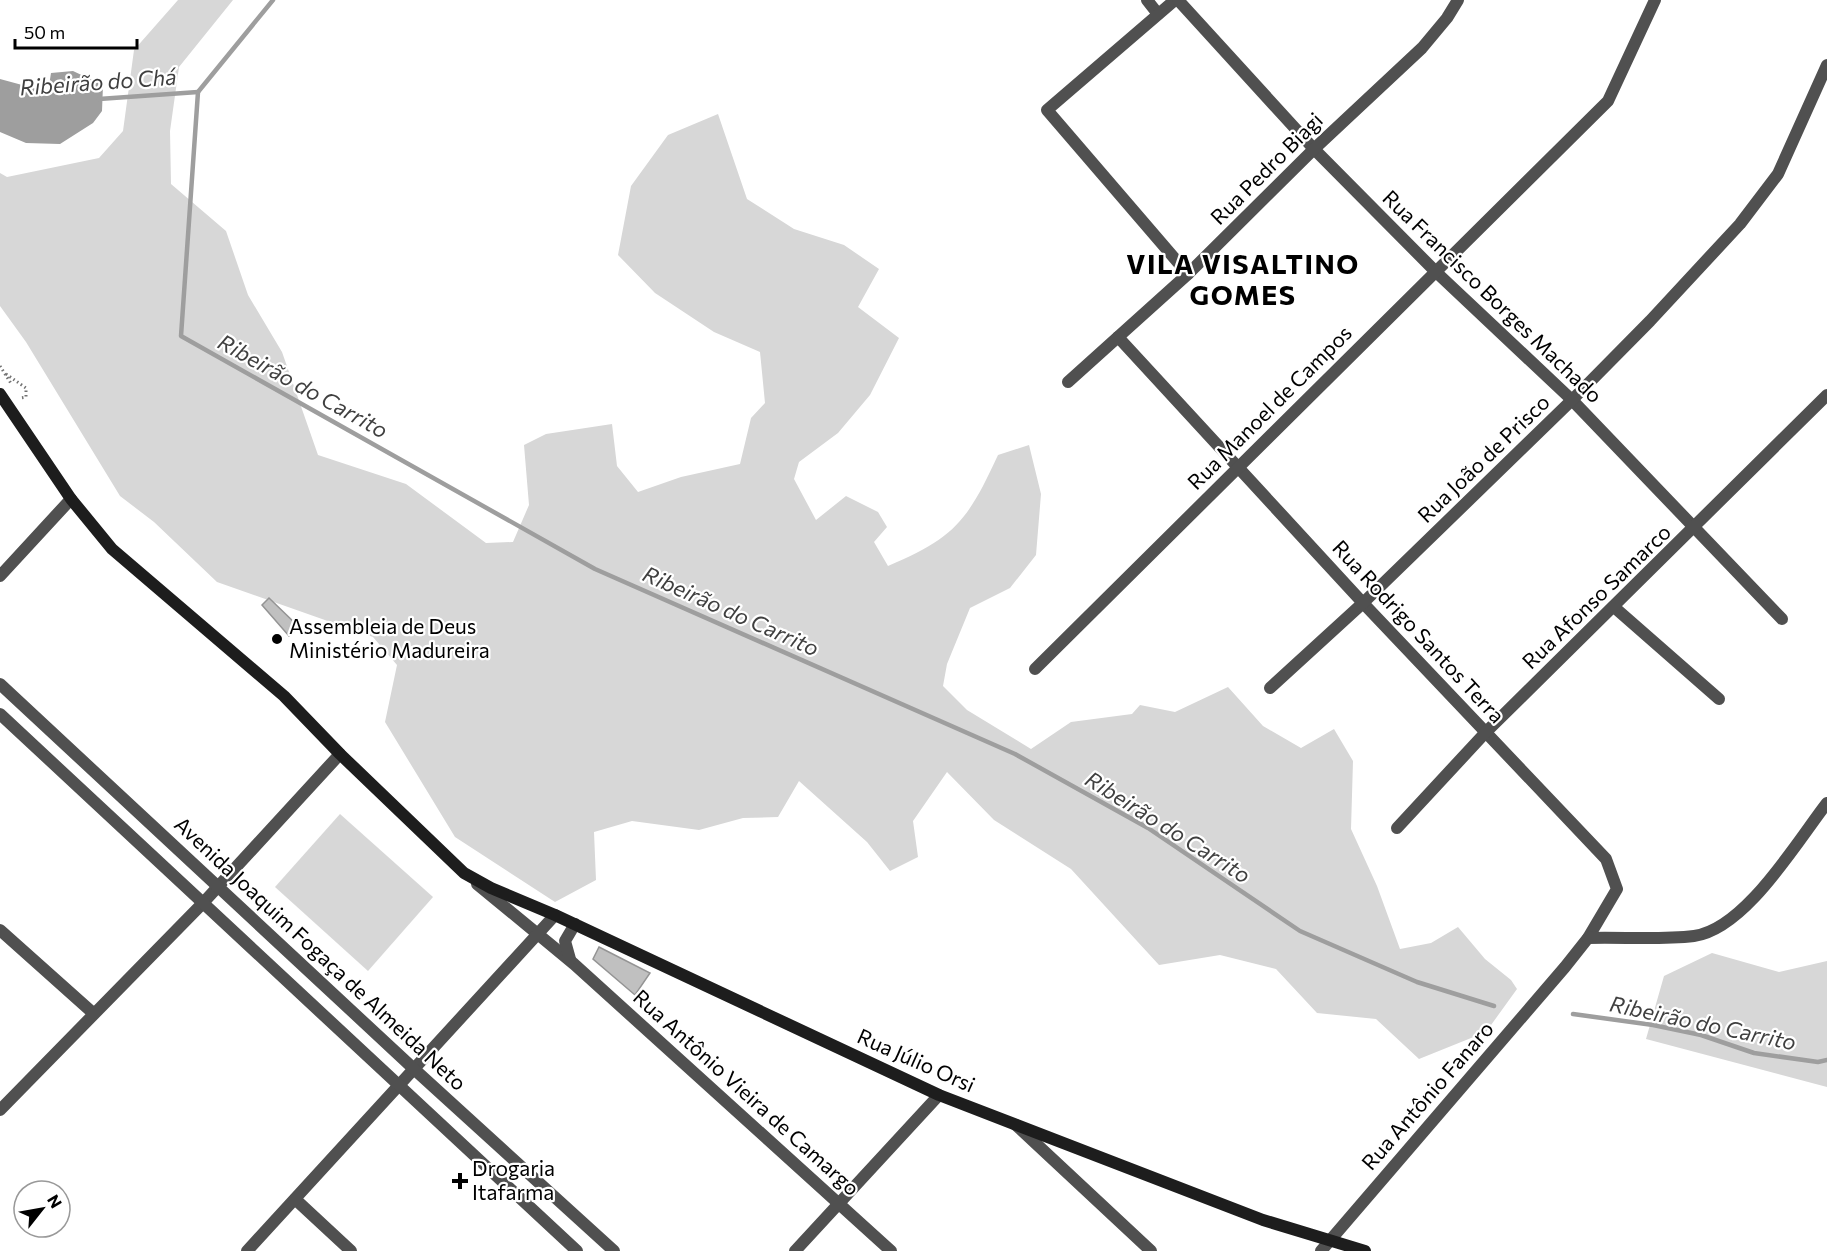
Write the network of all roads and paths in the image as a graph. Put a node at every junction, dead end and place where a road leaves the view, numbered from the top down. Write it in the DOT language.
graph roads {
  1 [pos="1147,0"];
  2 [pos="1177,0"];
  3 [pos="1458,0"];
  4 [pos="1655,0"];
  5 [pos="1158,14"];
  6 [pos="1827,65"];
  7 [pos="1314,149"];
  8 [pos="1436,272"];
  9 [pos="1188,274"];
  10 [pos="1118,337"];
  11 [pos="0,366"];
  12 [pos="6,374"];
  13 [pos="1068,382"];
  14 [pos="14,389"];
  15 [pos="0,394"];
  16 [pos="18,397"];
  17 [pos="1572,400"];
  18 [pos="1825,402"];
  19 [pos="1237,467"];
  20 [pos="71,499"];
  21 [pos="1696,528"];
  22 [pos="0,576"];
  23 [pos="1363,603"];
  24 [pos="1614,607"];
  25 [pos="1782,619"];
  26 [pos="1035,669"];
  27 [pos="0,684"];
  28 [pos="1270,688"];
  29 [pos="1719,699"];
  30 [pos="0,714"];
  31 [pos="1486,732"];
  32 [pos="340,754"];
  33 [pos="1827,803"];
  34 [pos="1397,828"];
  35 [pos="464,873"];
  36 [pos="219,885"];
  37 [pos="203,903"];
  38 [pos="555,915"];
  39 [pos="575,924"];
  40 [pos="0,930"];
  41 [pos="538,934"];
  42 [pos="1588,938"];
  43 [pos="574,964"];
  44 [pos="1565,967"];
  45 [pos="93,1013"];
  46 [pos="414,1069"];
  47 [pos="400,1084"];
  48 [pos="939,1095"];
  49 [pos="0,1110"];
  50 [pos="1012,1122"];
  51 [pos="295,1199"];
  52 [pos="840,1204"];
  53 [pos="1330,1240"];
  54 [pos="247,1251"];
  55 [pos="351,1251"];
  56 [pos="578,1251"];
  57 [pos="614,1251"];
  58 [pos="795,1251"];
  59 [pos="891,1251"];
  60 [pos="1151,1251"];
  61 [pos="1321,1251"];
  62 [pos="1365,1251"];
  1 -- 5 [label="street"];
  2 -- 5 [label="street"];
  2 -- 7 [label="street, Rua Francisco Borges Machado"];
  3 -- 7 [label="street, Rua Pedro Biagi"];
  4 -- 8 [label="street, Rua Manoel de Campos"];
  5 -- 9 [label="street"];
  6 -- 17 [label="street, Rua João de Prisco"];
  7 -- 8 [label="street, Rua Francisco Borges Machado"];
  7 -- 9 [label="street, Rua Pedro Biagi"];
  8 -- 17 [label="street, Rua Francisco Borges Machado"];
  8 -- 19 [label="street, Rua Manoel de Campos"];
  9 -- 10 [label="street, Rua Pedro Biagi"];
  10 -- 13 [label="street, Rua Pedro Biagi"];
  10 -- 19 [label="street, Rua Rodrigo Santos Terra"];
  11 -- 12 [label="path"];
  12 -- 14 [label="path"];
  12 -- 16 [label="path"];
  15 -- 20 [label="main road, Rua Júlio Orsi"];
  17 -- 21 [label="street, Rua Francisco Borges Machado"];
  17 -- 23 [label="street, Rua João de Prisco"];
  18 -- 21 [label="street, Rua Afonso Samarco"];
  19 -- 23 [label="street, Rua Rodrigo Santos Terra"];
  19 -- 26 [label="street, Rua Manoel de Campos"];
  20 -- 22 [label="street"];
  20 -- 32 [label="main road, Rua Júlio Orsi"];
  21 -- 24 [label="street, Rua Afonso Samarco"];
  21 -- 25 [label="street, Rua Francisco Borges Machado"];
  23 -- 28 [label="street, Rua João de Prisco"];
  23 -- 31 [label="street, Rua Rodrigo Santos Terra"];
  24 -- 29 [label="street"];
  24 -- 31 [label="street, Rua Afonso Samarco"];
  27 -- 36 [label="street, Avenida Joaquim Fogaça de Almeida Neto"];
  30 -- 37 [label="street, Avenida Joaquim Fogaça de Almeida Neto"];
  31 -- 34 [label="street, Rua Afonso Samarco"];
  31 -- 42 [label="street, Rua Rodrigo Santos Terra"];
  32 -- 35 [label="main road, Rua Júlio Orsi"];
  32 -- 36 [label="street"];
  33 -- 42 [label="street"];
  35 -- 38 [label="main road, Rua Júlio Orsi"];
  35 -- 41 [label="street, Rua Antônio Vieira de Camargo"];
  36 -- 37 [label="street"];
  36 -- 46 [label="street, Avenida Joaquim Fogaça de Almeida Neto"];
  37 -- 45 [label="street"];
  37 -- 47 [label="street, Avenida Joaquim Fogaça de Almeida Neto"];
  38 -- 39 [label="main road, Rua Júlio Orsi"];
  38 -- 41 [label="street"];
  39 -- 43 [label="street"];
  39 -- 48 [label="main road, Rua Júlio Orsi"];
  40 -- 45 [label="street"];
  41 -- 43 [label="street, Rua Antônio Vieira de Camargo"];
  41 -- 46 [label="street"];
  42 -- 44 [label="street, Rua Rodrigo Santos Terra"];
  43 -- 52 [label="street, Rua Antônio Vieira de Camargo"];
  44 -- 53 [label="street, Rua Antônio Fanaro"];
  45 -- 49 [label="street"];
  46 -- 47 [label="street"];
  46 -- 57 [label="street, Avenida Joaquim Fogaça de Almeida Neto"];
  47 -- 51 [label="street"];
  47 -- 56 [label="street, Avenida Joaquim Fogaça de Almeida Neto"];
  48 -- 50 [label="main road, Rua Júlio Orsi"];
  48 -- 52 [label="street"];
  50 -- 53 [label="main road, Rua Júlio Orsi"];
  50 -- 60 [label="street"];
  51 -- 54 [label="street"];
  51 -- 55 [label="street"];
  52 -- 58 [label="street"];
  52 -- 59 [label="street, Rua Antônio Vieira de Camargo"];
  53 -- 61 [label="street, Rua Antônio Fanaro"];
  53 -- 62 [label="main road, Rua Júlio Orsi"];
}
